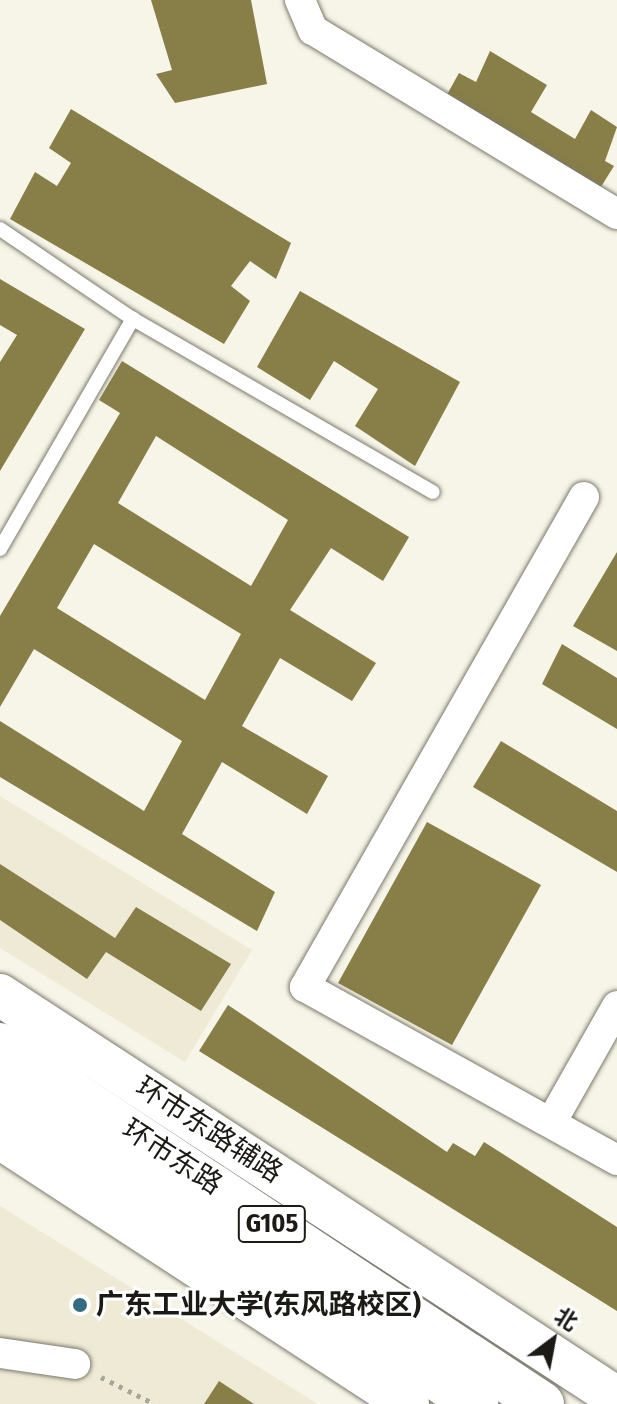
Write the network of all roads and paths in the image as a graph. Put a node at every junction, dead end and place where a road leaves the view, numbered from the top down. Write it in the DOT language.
graph roads {
  1 [pos="300,0"];
  2 [pos="617,214"];
  3 [pos="0,229"];
  4 [pos="133,319"];
  5 [pos="433,492"];
  6 [pos="584,497"];
  7 [pos="6,526"];
  8 [pos="0,549"];
  9 [pos="0,995"];
  10 [pos="617,1006"];
  11 [pos="0,1045"];
  12 [pos="0,1093"];
  13 [pos="552,1121"];
  14 [pos="0,1138"];
  15 [pos="617,1160"];
  16 [pos="0,1353"];
  17 [pos="75,1364"];
  18 [pos="617,1398"];
  19 [pos="155,1404"];
  20 [pos="408,1404"];
  21 [pos="476,1404"];
  22 [pos="542,1404"];
  1 -- 2 [label="street"];
  3 -- 4 [label="lane"];
  4 -- 5 [label="lane"];
  4 -- 7 [label="lane"];
  6 -- 13 [label="street"];
  7 -- 8 [label="lane"];
  9 -- 18 [label="main road, 环市东路辅路"];
  10 -- 13 [label="street"];
  11 -- 22 [label="highway, 环市东路 / G105"];
  12 -- 21 [label="highway, 环市东路 / G105"];
  13 -- 15 [label="street"];
  14 -- 20 [label="main road"];
  16 -- 17 [label="street"];
  17 -- 19 [label="path"];
}
